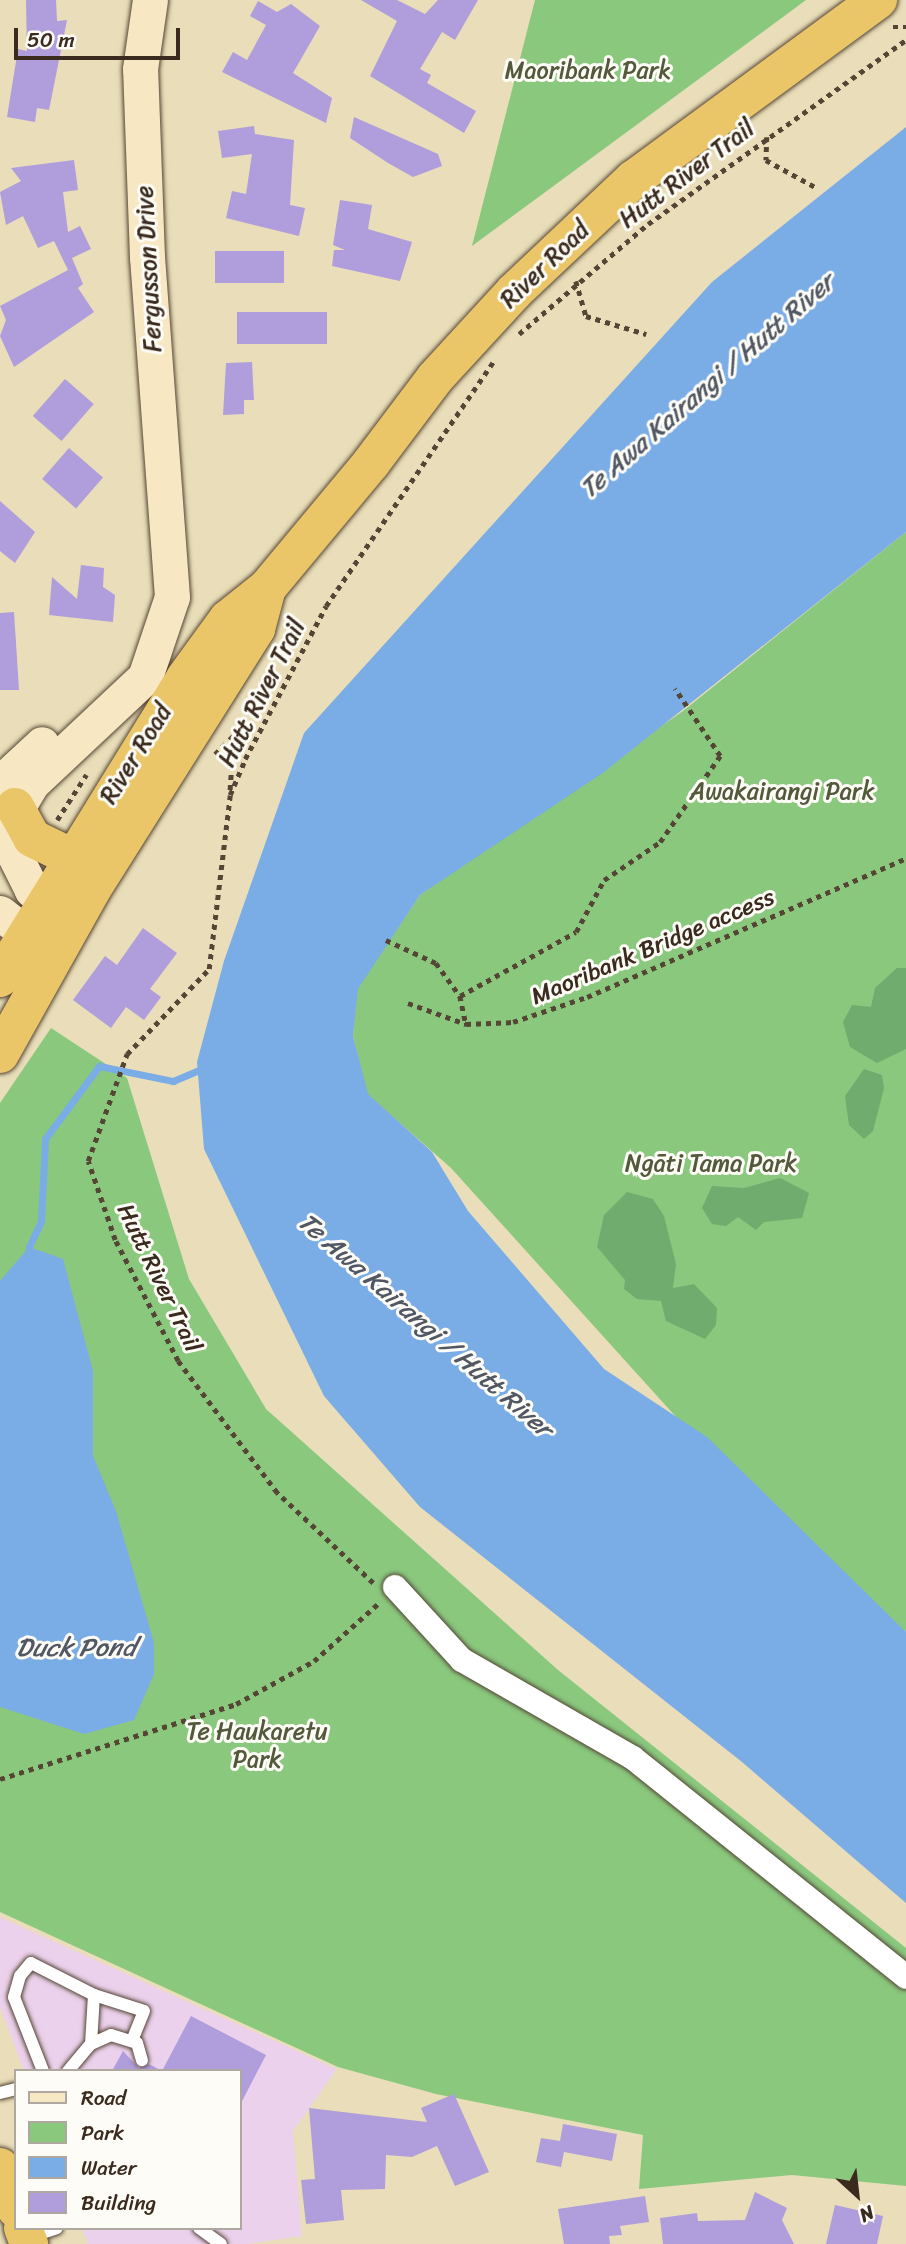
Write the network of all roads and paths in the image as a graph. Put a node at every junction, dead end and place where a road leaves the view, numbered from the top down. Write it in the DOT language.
graph roads {
  1 [pos="150,0"];
  2 [pos="878,0"];
  3 [pos="906,40"];
  4 [pos="767,136"];
  5 [pos="817,188"];
  6 [pos="576,281"];
  7 [pos="646,334"];
  8 [pos="516,337"];
  9 [pos="500,355"];
  10 [pos="267,587"];
  11 [pos="676,689"];
  12 [pos="209,761"];
  13 [pos="8,789"];
  14 [pos="230,794"];
  15 [pos="71,857"];
  16 [pos="906,858"];
  17 [pos="60,913"];
  18 [pos="27,935"];
  19 [pos="386,940"];
  20 [pos="0,978"];
  21 [pos="460,996"];
  22 [pos="408,1003"];
  23 [pos="466,1024"];
  24 [pos="0,1054"];
  25 [pos="395,1587"];
  26 [pos="0,1779"];
  27 [pos="906,1977"];
  28 [pos="94,1995"];
  29 [pos="132,2040"];
  30 [pos="90,2044"];
  31 [pos="142,2060"];
  32 [pos="42,2069"];
  33 [pos="70,2069"];
  34 [pos="0,2167"];
  35 [pos="14,2196"];
  36 [pos="202,2230"];
  37 [pos="221,2244"];
  1 -- 13 [label="main road, Fergusson Drive"];
  2 -- 10 [label="highway, River Road"];
  3 -- 4 [label="path, Hutt River Trail"];
  4 -- 5 [label="path"];
  4 -- 6 [label="path, Hutt River Trail"];
  6 -- 7 [label="path"];
  6 -- 8 [label="path, Hutt River Trail"];
  9 -- 14 [label="path, Hutt River Trail"];
  10 -- 15 [label="highway, River Road"];
  10 -- 17 [label="highway, River Road"];
  11 -- 21 [label="path"];
  12 -- 14 [label="path"];
  13 -- 15 [label="highway"];
  13 -- 17 [label="main road"];
  14 -- 25 [label="path, Hutt River Trail"];
  15 -- 17 [label="highway, River Road"];
  16 -- 23 [label="path, Maoribank Bridge access"];
  17 -- 18 [label="highway"];
  18 -- 20 [label="highway"];
  18 -- 24 [label="highway"];
  19 -- 21 [label="path"];
  21 -- 23 [label="path"];
  22 -- 23 [label="path, Maoribank Bridge access"];
  25 -- 26 [label="path"];
  25 -- 27 [label="street"];
  28 -- 29 [label="lane"];
  28 -- 30 [label="lane"];
  28 -- 32 [label="lane"];
  29 -- 30 [label="lane"];
  29 -- 31 [label="lane"];
  30 -- 33 [label="lane"];
  34 -- 35 [label="highway"];
  36 -- 37 [label="lane"];
}
